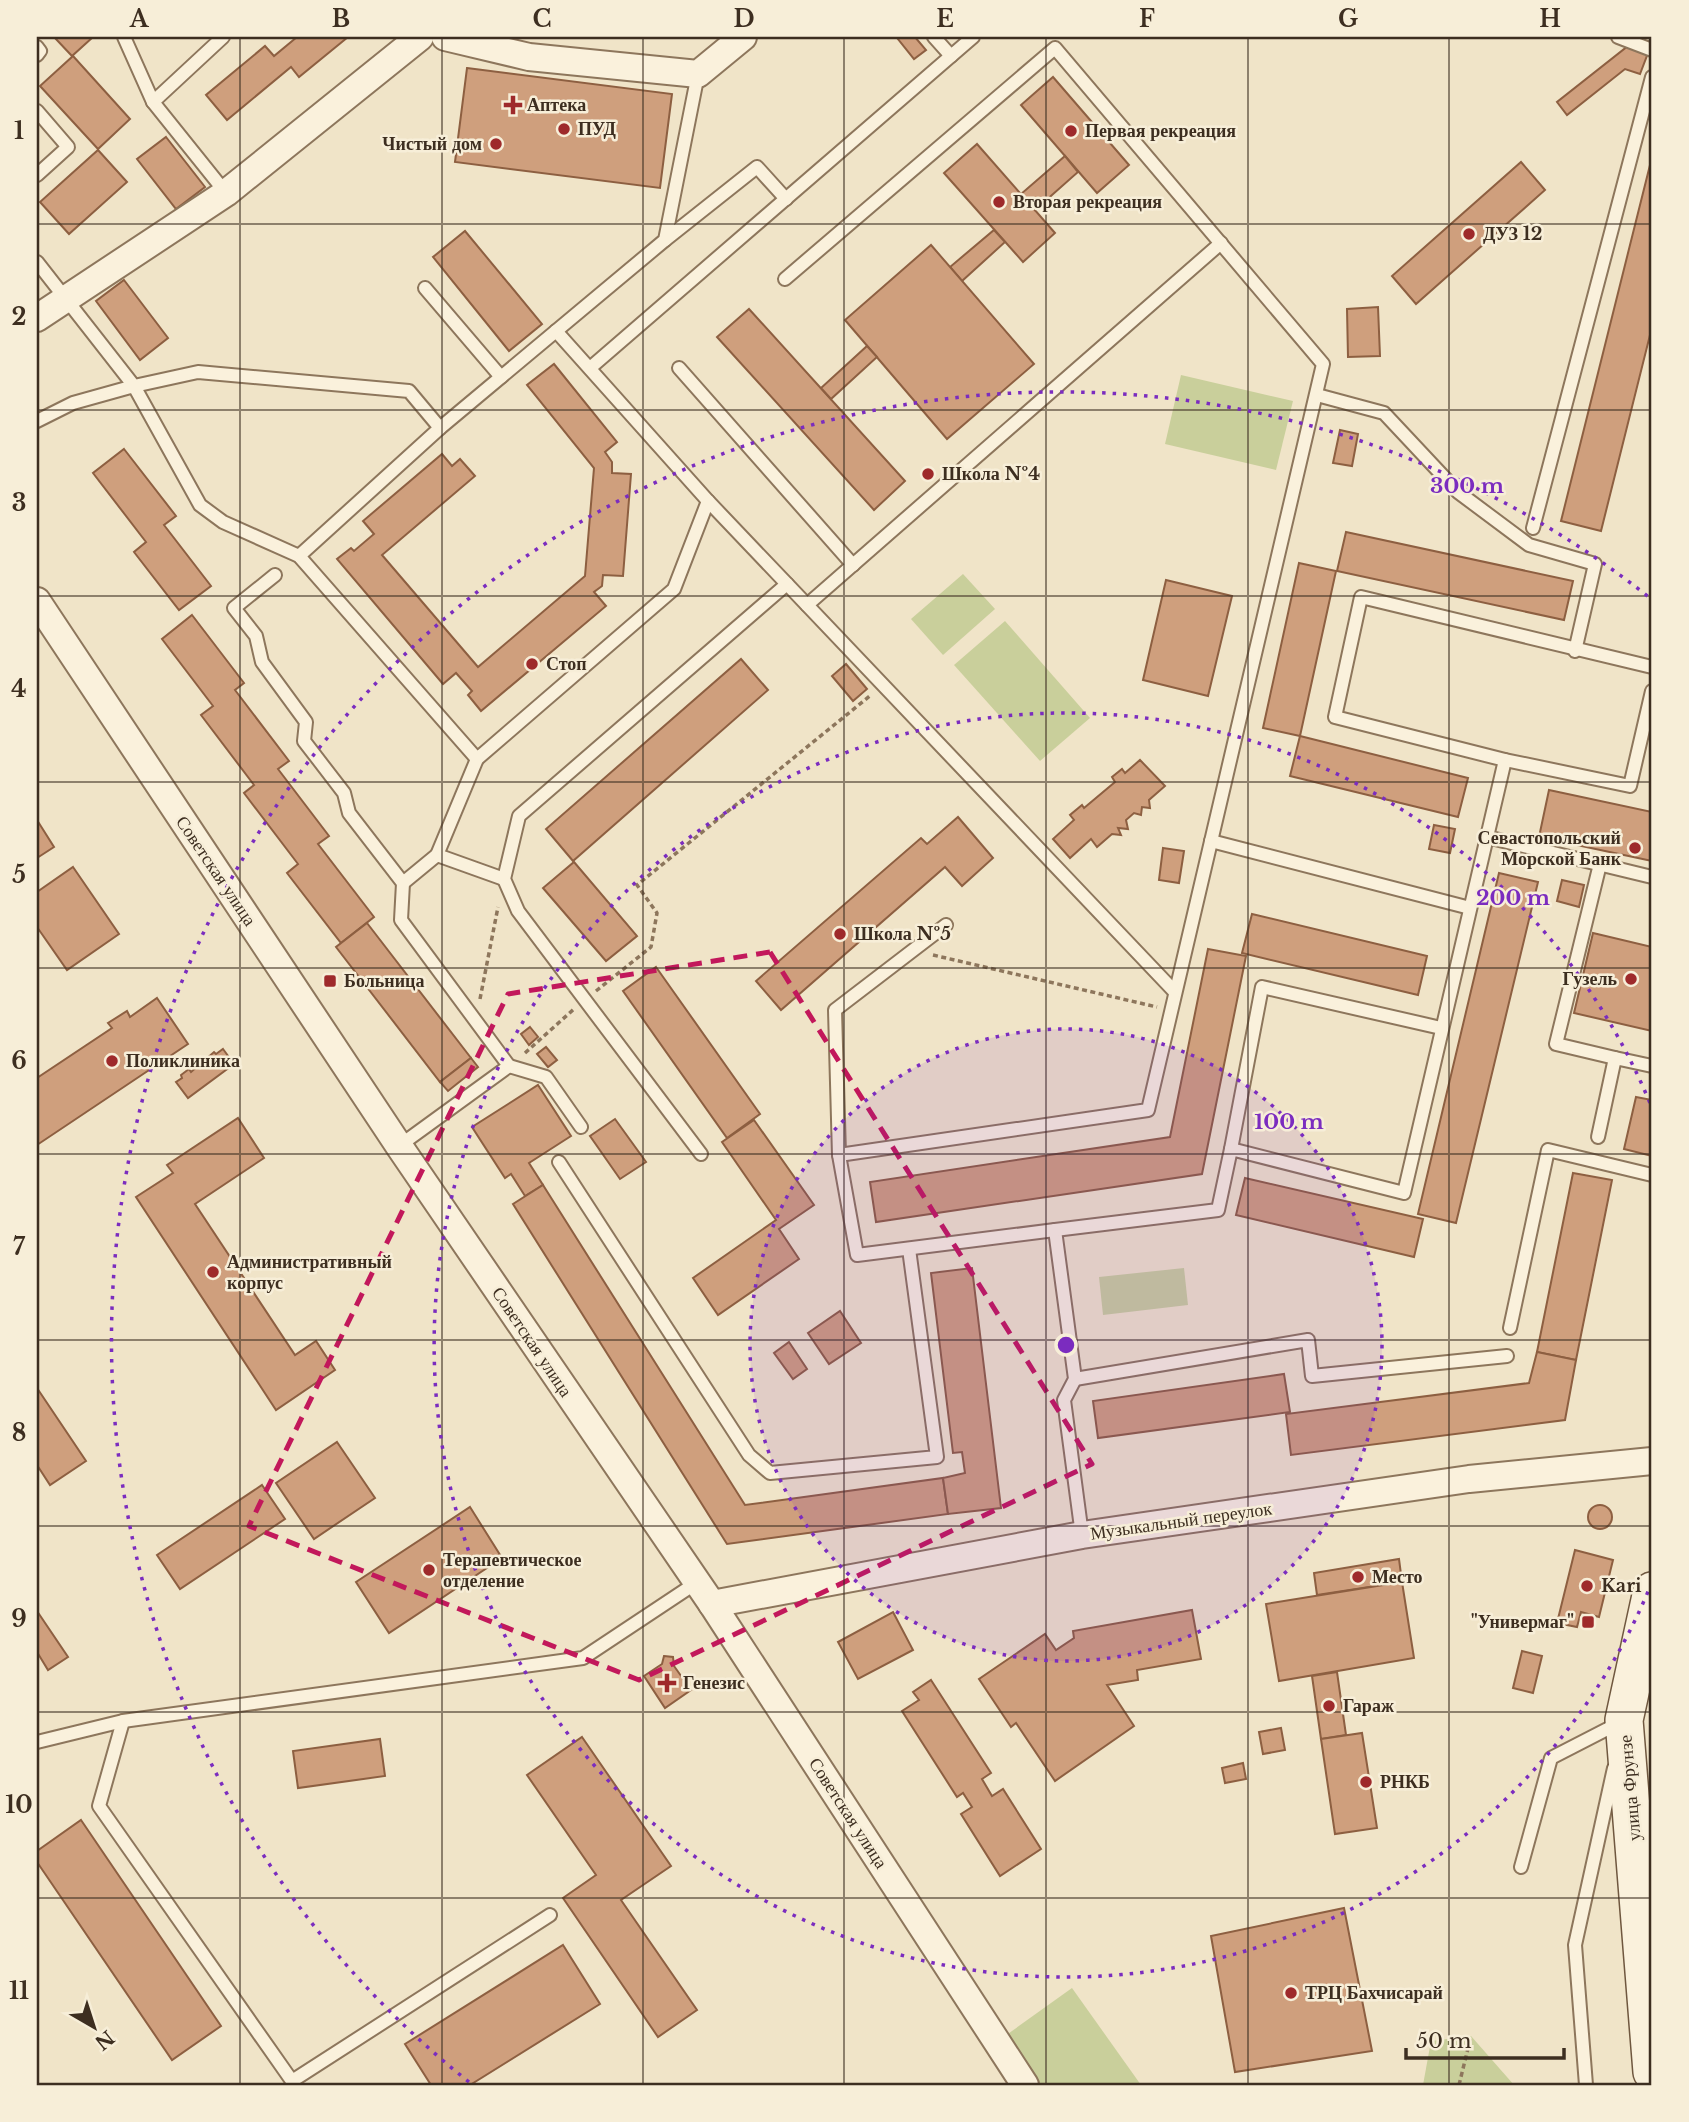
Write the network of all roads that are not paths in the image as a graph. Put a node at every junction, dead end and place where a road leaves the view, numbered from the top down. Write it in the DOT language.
graph roads {
  1 [pos="124,37"];
  2 [pos="223,37"];
  3 [pos="420,37"];
  4 [pos="444,37"];
  5 [pos="743,37"];
  6 [pos="934,37"];
  7 [pos="973,37"];
  8 [pos="1618,37"];
  9 [pos="37,47"];
  10 [pos="1652,50"];
  11 [pos="37,55"];
  12 [pos="951,56"];
  13 [pos="698,74"];
  14 [pos="1652,77"];
  15 [pos="153,102"];
  16 [pos="37,111"];
  17 [pos="37,175"];
  18 [pos="226,193"];
  19 [pos="786,198"];
  20 [pos="665,240"];
  21 [pos="1221,243"];
  22 [pos="37,262"];
  23 [pos="785,279"];
  24 [pos="425,288"];
  25 [pos="65,300"];
  26 [pos="37,318"];
  27 [pos="556,331"];
  28 [pos="590,368"];
  29 [pos="679,368"];
  30 [pos="501,377"];
  31 [pos="134,386"];
  32 [pos="1317,395"];
  33 [pos="37,421"];
  34 [pos="440,428"];
  35 [pos="708,500"];
  36 [pos="1533,528"];
  37 [pos="299,556"];
  38 [pos="853,565"];
  39 [pos="275,575"];
  40 [pos="787,584"];
  41 [pos="37,601"];
  42 [pos="807,605"];
  43 [pos="1575,651"];
  44 [pos="1652,667"];
  45 [pos="1652,691"];
  46 [pos="477,759"];
  47 [pos="1505,760"];
  48 [pos="1487,837"];
  49 [pos="1212,841"];
  50 [pos="438,855"];
  51 [pos="1600,864"];
  52 [pos="1652,877"];
  53 [pos="504,879"];
  54 [pos="403,883"];
  55 [pos="1470,908"];
  56 [pos="946,925"];
  57 [pos="1175,992"];
  58 [pos="1441,1028"];
  59 [pos="1615,1058"];
  60 [pos="509,1066"];
  61 [pos="1652,1066"];
  62 [pos="581,1128"];
  63 [pos="1598,1137"];
  64 [pos="399,1146"];
  65 [pos="1231,1149"];
  66 [pos="701,1154"];
  67 [pos="839,1156"];
  68 [pos="559,1162"];
  69 [pos="1652,1175"];
  70 [pos="1055,1230"];
  71 [pos="909,1249"];
  72 [pos="1510,1328"];
  73 [pos="1507,1356"];
  74 [pos="1075,1379"];
  75 [pos="1652,1461"];
  76 [pos="1082,1535"];
  77 [pos="696,1583"];
  78 [pos="1652,1591"];
  79 [pos="712,1604"];
  80 [pos="1624,1720"];
  81 [pos="123,1721"];
  82 [pos="37,1742"];
  83 [pos="1521,1867"];
  84 [pos="550,1915"];
  85 [pos="1651,2053"];
  86 [pos="1006,2085"];
  87 [pos="1025,2085"];
  88 [pos="1586,2085"];
  1 -- 15 [label="lane"];
  2 -- 15 [label="lane"];
  3 -- 18 [label="street"];
  4 -- 13 [label="street"];
  5 -- 13 [label="street"];
  6 -- 12 [label="lane"];
  7 -- 12 [label="lane"];
  8 -- 10 [label="lane"];
  9 -- 11 [label="lane"];
  12 -- 19 [label="lane"];
  13 -- 20 [label="lane"];
  14 -- 36 [label="lane"];
  15 -- 18 [label="lane"];
  16 -- 17 [label="lane"];
  18 -- 25 [label="street"];
  19 -- 20 [label="lane"];
  19 -- 28 [label="lane"];
  20 -- 27 [label="lane"];
  21 -- 23 [label="lane"];
  21 -- 32 [label="lane"];
  21 -- 38 [label="lane"];
  22 -- 25 [label="lane"];
  24 -- 30 [label="lane"];
  25 -- 26 [label="street"];
  25 -- 31 [label="lane"];
  27 -- 28 [label="lane"];
  27 -- 30 [label="lane"];
  28 -- 35 [label="lane"];
  29 -- 38 [label="lane"];
  30 -- 34 [label="lane"];
  31 -- 33 [label="lane"];
  31 -- 34 [label="lane"];
  31 -- 37 [label="lane"];
  32 -- 43 [label="lane"];
  32 -- 49 [label="lane"];
  34 -- 37 [label="lane"];
  35 -- 40 [label="lane"];
  35 -- 46 [label="lane"];
  37 -- 46 [label="lane"];
  38 -- 42 [label="lane"];
  39 -- 54 [label="lane"];
  40 -- 42 [label="lane"];
  40 -- 53 [label="lane"];
  41 -- 64 [label="street, Советская улица"];
  42 -- 57 [label="lane"];
  43 -- 44 [label="lane"];
  43 -- 47 [label="lane"];
  45 -- 47 [label="lane"];
  46 -- 50 [label="lane"];
  47 -- 48 [label="lane"];
  48 -- 51 [label="lane"];
  48 -- 55 [label="lane"];
  49 -- 55 [label="lane"];
  49 -- 57 [label="lane"];
  50 -- 53 [label="lane"];
  50 -- 54 [label="lane"];
  51 -- 52 [label="lane"];
  51 -- 59 [label="lane"];
  53 -- 66 [label="lane"];
  54 -- 60 [label="lane"];
  55 -- 58 [label="lane"];
  56 -- 67 [label="lane"];
  57 -- 67 [label="lane"];
  58 -- 65 [label="lane"];
  58 -- 65 [label="lane"];
  59 -- 61 [label="lane"];
  59 -- 63 [label="lane"];
  60 -- 62 [label="lane"];
  60 -- 64 [label="lane"];
  64 -- 77 [label="street, Советская улица"];
  65 -- 70 [label="lane"];
  67 -- 71 [label="lane"];
  68 -- 71 [label="lane"];
  69 -- 72 [label="lane"];
  70 -- 71 [label="lane"];
  70 -- 74 [label="lane"];
  73 -- 74 [label="lane"];
  74 -- 76 [label="lane"];
  75 -- 76 [label="street, Музыкальный переулок"];
  76 -- 79 [label="street, Музыкальный переулок"];
  77 -- 79 [label="street, Советская улица"];
  77 -- 81 [label="lane"];
  78 -- 80 [label="main road, улица Фрунзе"];
  79 -- 86 [label="street"];
  79 -- 87 [label="street, Советская улица"];
  80 -- 83 [label="lane"];
  80 -- 85 [label="main road, улица Фрунзе"];
  80 -- 88 [label="lane"];
  81 -- 82 [label="lane"];
  81 -- 84 [label="lane"];
}
